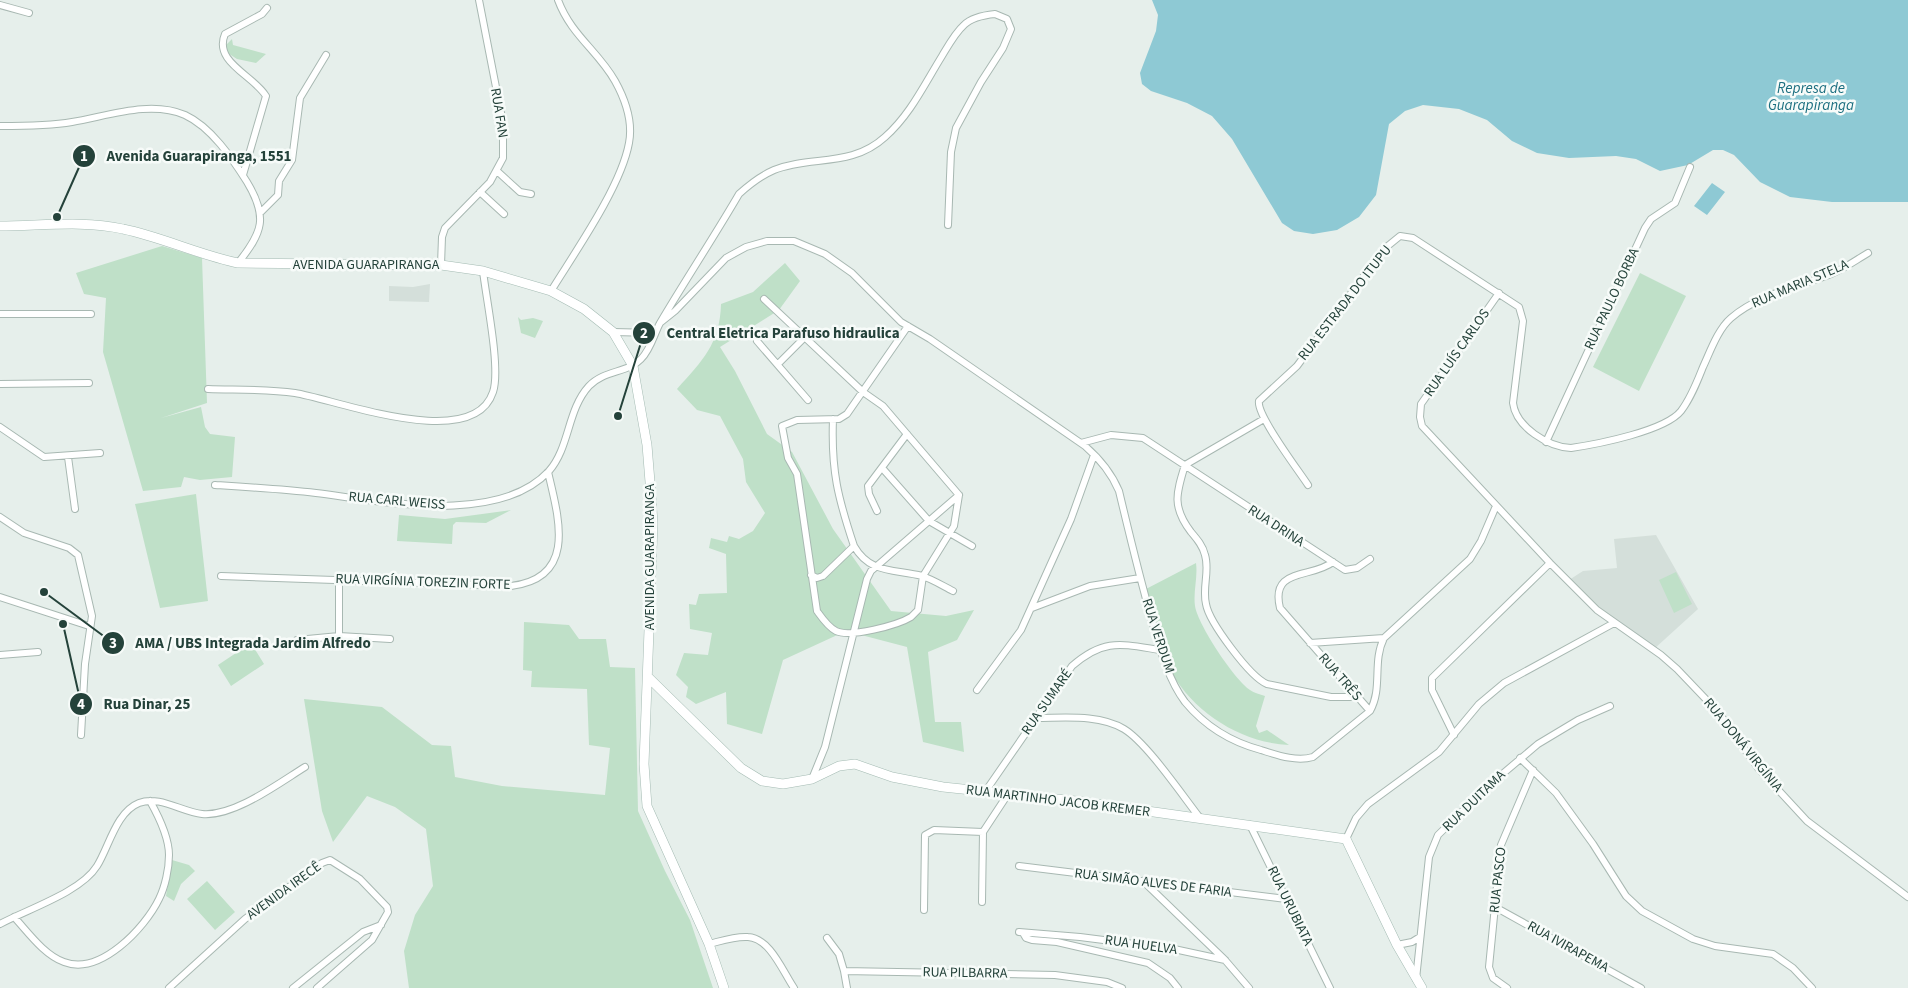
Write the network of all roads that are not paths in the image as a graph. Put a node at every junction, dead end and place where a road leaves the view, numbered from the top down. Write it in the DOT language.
graph roads {
  1 [pos="479,0"];
  2 [pos="558,0"];
  3 [pos="0,5"];
  4 [pos="267,8"];
  5 [pos="29,13"];
  6 [pos="326,55"];
  7 [pos="0,126"];
  8 [pos="1690,167"];
  9 [pos="498,172"];
  10 [pos="242,175"];
  11 [pos="480,192"];
  12 [pos="531,194"];
  13 [pos="261,212"];
  14 [pos="504,214"];
  15 [pos="948,225"];
  16 [pos="0,226"];
  17 [pos="1868,253"];
  18 [pos="238,263"];
  19 [pos="441,264"];
  20 [pos="483,271"];
  21 [pos="551,291"];
  22 [pos="1499,292"];
  23 [pos="764,299"];
  24 [pos="0,314"];
  25 [pos="91,314"];
  26 [pos="660,323"];
  27 [pos="908,326"];
  28 [pos="614,332"];
  29 [pos="655,333"];
  30 [pos="805,337"];
  31 [pos="757,341"];
  32 [pos="778,364"];
  33 [pos="633,366"];
  34 [pos="89,383"];
  35 [pos="0,384"];
  36 [pos="208,389"];
  37 [pos="863,392"];
  38 [pos="808,400"];
  39 [pos="833,419"];
  40 [pos="1264,419"];
  41 [pos="0,427"];
  42 [pos="1646,430"];
  43 [pos="907,434"];
  44 [pos="1546,442"];
  45 [pos="1081,443"];
  46 [pos="100,453"];
  47 [pos="1094,455"];
  48 [pos="68,457"];
  49 [pos="1185,465"];
  50 [pos="883,470"];
  51 [pos="548,472"];
  52 [pos="214,485"];
  53 [pos="1308,485"];
  54 [pos="959,495"];
  55 [pos="1496,506"];
  56 [pos="75,509"];
  57 [pos="877,512"];
  58 [pos="0,517"];
  59 [pos="929,521"];
  60 [pos="950,533"];
  61 [pos="854,546"];
  62 [pos="972,546"];
  63 [pos="1370,559"];
  64 [pos="1333,562"];
  65 [pos="1550,563"];
  66 [pos="875,567"];
  67 [pos="811,575"];
  68 [pos="222,576"];
  69 [pos="923,576"];
  70 [pos="1140,578"];
  71 [pos="339,579"];
  72 [pos="953,591"];
  73 [pos="0,597"];
  74 [pos="1032,608"];
  75 [pos="1614,624"];
  76 [pos="89,626"];
  77 [pos="854,634"];
  78 [pos="339,636"];
  79 [pos="1384,638"];
  80 [pos="390,639"];
  81 [pos="297,640"];
  82 [pos="1310,643"];
  83 [pos="1160,650"];
  84 [pos="38,652"];
  85 [pos="0,655"];
  86 [pos="648,678"];
  87 [pos="977,690"];
  88 [pos="1357,697"];
  89 [pos="1610,706"];
  90 [pos="1370,711"];
  91 [pos="1037,718"];
  92 [pos="81,735"];
  93 [pos="1454,735"];
  94 [pos="1520,758"];
  95 [pos="305,767"];
  96 [pos="1533,770"];
  97 [pos="812,780"];
  98 [pos="985,792"];
  99 [pos="1008,794"];
  100 [pos="150,801"];
  101 [pos="1200,818"];
  102 [pos="1250,824"];
  103 [pos="983,832"];
  104 [pos="1346,839"];
  105 [pos="1019,866"];
  106 [pos="1143,881"];
  107 [pos="1908,897"];
  108 [pos="1286,899"];
  109 [pos="982,902"];
  110 [pos="1495,907"];
  111 [pos="924,910"];
  112 [pos="14,917"];
  113 [pos="0,924"];
  114 [pos="381,925"];
  115 [pos="1420,937"];
  116 [pos="827,938"];
  117 [pos="709,944"];
  118 [pos="1397,945"];
  119 [pos="1225,960"];
  120 [pos="844,971"];
  121 [pos="1416,980"];
  122 [pos="169,988"];
  123 [pos="293,988"];
  124 [pos="317,988"];
  125 [pos="724,988"];
  126 [pos="794,988"];
  127 [pos="847,988"];
  128 [pos="1122,988"];
  129 [pos="1178,988"];
  130 [pos="1249,988"];
  131 [pos="1330,988"];
  132 [pos="1422,988"];
  133 [pos="1507,988"];
  134 [pos="1641,988"];
  135 [pos="1812,988"];
  1 -- 9 [label="street, RUA FAN"];
  2 -- 21 [label="street"];
  3 -- 5 [label="street"];
  4 -- 10 [label="street"];
  6 -- 13 [label="street"];
  7 -- 10 [label="street"];
  8 -- 44 [label="street, RUA PAULO BORBA"];
  9 -- 11 [label="street, RUA FAN"];
  9 -- 12 [label="street"];
  10 -- 13 [label="street"];
  11 -- 14 [label="street"];
  11 -- 19 [label="street, RUA FAN"];
  13 -- 18 [label="street"];
  15 -- 26 [label="street"];
  16 -- 18 [label="main road, AVENIDA GUARAPIRANGA"];
  17 -- 42 [label="street, RUA MARIA STELA"];
  18 -- 19 [label="main road, AVENIDA GUARAPIRANGA"];
  19 -- 20 [label="main road, AVENIDA GUARAPIRANGA"];
  20 -- 21 [label="main road, AVENIDA GUARAPIRANGA"];
  20 -- 36 [label="street"];
  21 -- 28 [label="main road, AVENIDA GUARAPIRANGA"];
  22 -- 40 [label="street, RUA ESTRADA DO ITUPU"];
  22 -- 44 [label="street, RUA ESTRADA DO ITUPU"];
  22 -- 55 [label="street, RUA LUÍS CARLOS"];
  23 -- 30 [label="street"];
  24 -- 25 [label="street"];
  26 -- 27 [label="street, RUA VERDUM"];
  26 -- 29 [label="street"];
  27 -- 37 [label="street"];
  27 -- 45 [label="street, RUA VERDUM"];
  28 -- 29 [label="street"];
  28 -- 33 [label="main road, AVENIDA GUARAPIRANGA"];
  29 -- 33 [label="street"];
  30 -- 32 [label="street"];
  30 -- 37 [label="street"];
  31 -- 32 [label="street"];
  32 -- 38 [label="street"];
  33 -- 51 [label="street, RUA CARL WEISS"];
  33 -- 86 [label="main road, AVENIDA GUARAPIRANGA"];
  34 -- 35 [label="street"];
  37 -- 39 [label="street"];
  37 -- 43 [label="street"];
  39 -- 61 [label="street"];
  39 -- 67 [label="street"];
  40 -- 49 [label="street"];
  40 -- 53 [label="street"];
  41 -- 48 [label="street"];
  42 -- 44 [label="street, RUA ESTRADA DO ITUPU"];
  43 -- 50 [label="street"];
  43 -- 54 [label="street"];
  45 -- 47 [label="street, RUA VERDUM"];
  45 -- 49 [label="street, RUA DRINA"];
  46 -- 48 [label="street"];
  47 -- 70 [label="street, RUA VERDUM"];
  47 -- 74 [label="street"];
  48 -- 56 [label="street"];
  49 -- 64 [label="street, RUA DRINA"];
  49 -- 88 [label="street"];
  50 -- 57 [label="street"];
  50 -- 59 [label="street"];
  51 -- 52 [label="street, RUA CARL WEISS"];
  51 -- 71 [label="street, RUA VIRGÍNIA TOREZIN FORTE"];
  54 -- 59 [label="street"];
  54 -- 60 [label="street"];
  55 -- 65 [label="street, RUA DONÁ VIRGÍNIA"];
  55 -- 79 [label="street"];
  58 -- 76 [label="street"];
  59 -- 60 [label="street"];
  59 -- 66 [label="street"];
  60 -- 62 [label="street"];
  60 -- 69 [label="street"];
  61 -- 66 [label="street"];
  61 -- 67 [label="street"];
  63 -- 64 [label="street, RUA DRINA"];
  64 -- 82 [label="street, RUA TRÊS"];
  65 -- 75 [label="street, RUA DONÁ VIRGÍNIA"];
  65 -- 93 [label="street"];
  66 -- 69 [label="street"];
  66 -- 77 [label="street"];
  67 -- 77 [label="street"];
  68 -- 71 [label="street, RUA VIRGÍNIA TOREZIN FORTE"];
  69 -- 72 [label="street"];
  69 -- 77 [label="street"];
  70 -- 74 [label="street"];
  70 -- 83 [label="street, RUA VERDUM"];
  71 -- 78 [label="street"];
  73 -- 76 [label="street"];
  74 -- 87 [label="street"];
  75 -- 93 [label="street"];
  75 -- 107 [label="street, RUA DONÁ VIRGÍNIA"];
  76 -- 92 [label="street"];
  77 -- 97 [label="street"];
  78 -- 80 [label="street"];
  78 -- 81 [label="street"];
  79 -- 82 [label="street"];
  79 -- 90 [label="street"];
  82 -- 88 [label="street, RUA TRÊS"];
  83 -- 90 [label="street, RUA VERDUM"];
  83 -- 91 [label="street, RUA SUMARÉ"];
  84 -- 85 [label="street"];
  86 -- 97 [label="main road, RUA MARTINHO JACOB KREMER"];
  86 -- 117 [label="main road, AVENIDA GUARAPIRANGA"];
  88 -- 90 [label="street, RUA TRÊS"];
  89 -- 94 [label="street, RUA DUITAMA"];
  91 -- 98 [label="street, RUA SUMARÉ"];
  91 -- 101 [label="street"];
  93 -- 104 [label="street"];
  94 -- 96 [label="street"];
  94 -- 115 [label="street, RUA DUITAMA"];
  95 -- 100 [label="street"];
  96 -- 110 [label="street, RUA PASCO"];
  96 -- 135 [label="street"];
  97 -- 98 [label="main road, RUA MARTINHO JACOB KREMER"];
  98 -- 99 [label="main road, RUA MARTINHO JACOB KREMER"];
  99 -- 101 [label="main road, RUA MARTINHO JACOB KREMER"];
  99 -- 103 [label="street"];
  100 -- 112 [label="street"];
  100 -- 112 [label="street"];
  101 -- 102 [label="main road, RUA MARTINHO JACOB KREMER"];
  102 -- 104 [label="main road, RUA MARTINHO JACOB KREMER"];
  102 -- 108 [label="street, RUA URUBIATA"];
  103 -- 109 [label="street"];
  103 -- 111 [label="street"];
  104 -- 118 [label="main road"];
  105 -- 106 [label="street, RUA SIMÃO ALVES DE FARIA"];
  106 -- 108 [label="street, RUA SIMÃO ALVES DE FARIA"];
  106 -- 119 [label="street"];
  108 -- 131 [label="street, RUA URUBIATA"];
  110 -- 133 [label="street, RUA PASCO"];
  110 -- 134 [label="street, RUA IVIRAPEMA"];
  112 -- 113 [label="street"];
  114 -- 122 [label="street, AVENIDA IRECÊ"];
  114 -- 123 [label="street"];
  114 -- 124 [label="street"];
  115 -- 118 [label="street"];
  115 -- 121 [label="street, RUA DUITAMA"];
  116 -- 120 [label="street"];
  117 -- 125 [label="main road, AVENIDA GUARAPIRANGA"];
  117 -- 126 [label="street"];
  118 -- 121 [label="main road"];
  119 -- 129 [label="street, RUA HUELVA"];
  119 -- 130 [label="street"];
  120 -- 127 [label="street"];
  120 -- 128 [label="street, RUA PILBARRA"];
  121 -- 132 [label="main road"];
}
